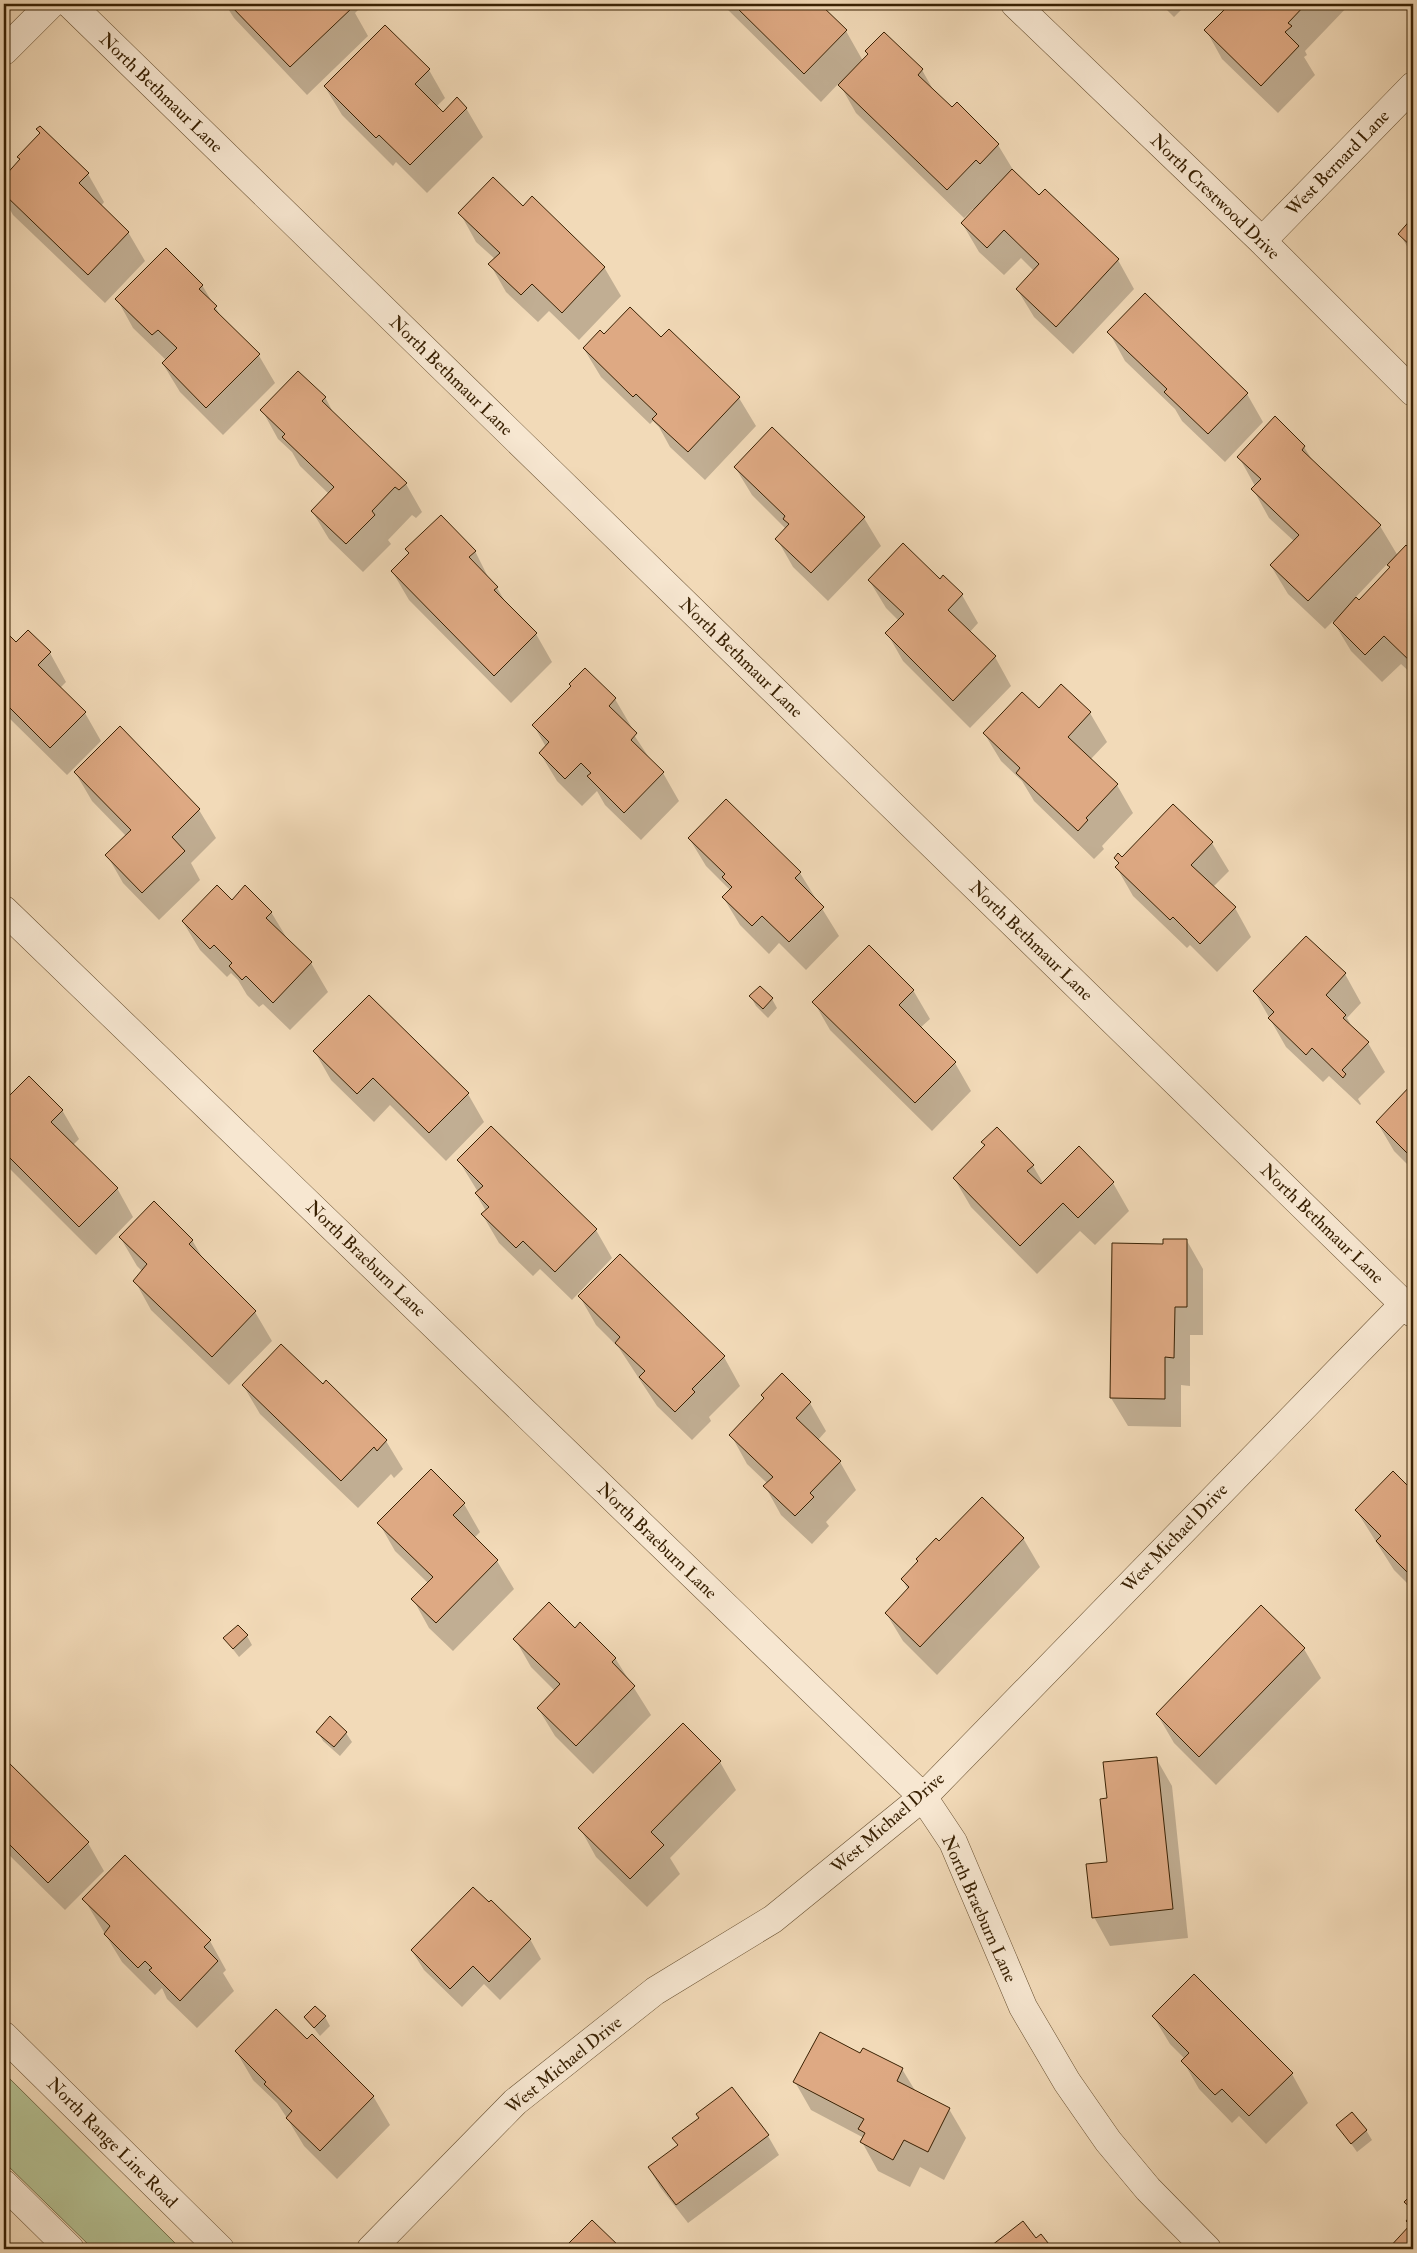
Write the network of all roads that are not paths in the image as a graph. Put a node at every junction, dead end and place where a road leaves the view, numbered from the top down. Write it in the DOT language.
graph roads {
  1 [pos="51,4"];
  2 [pos="70,4"];
  3 [pos="1015,4"];
  4 [pos="4,51"];
  5 [pos="1413,86"];
  6 [pos="1262,241"];
  7 [pos="1413,392"];
  8 [pos="4,910"];
  9 [pos="1408,1308"];
  10 [pos="923,1797"];
  11 [pos="4,2036"];
  12 [pos="4,2184"];
  13 [pos="70,2249"];
  14 [pos="220,2249"];
  15 [pos="371,2249"];
  16 [pos="1207,2249"];
  1 -- 4 [label="street"];
  2 -- 9 [label="street, North Bethmaur Lane"];
  3 -- 6 [label="street, North Crestwood Drive"];
  5 -- 6 [label="street, West Bernard Lane"];
  6 -- 7 [label="street, North Crestwood Drive"];
  8 -- 10 [label="street, North Braeburn Lane"];
  9 -- 10 [label="street, West Michael Drive"];
  10 -- 15 [label="street, West Michael Drive"];
  10 -- 16 [label="street, North Braeburn Lane"];
  11 -- 14 [label="street, North Range Line Road"];
  12 -- 13 [label="street"];
}
